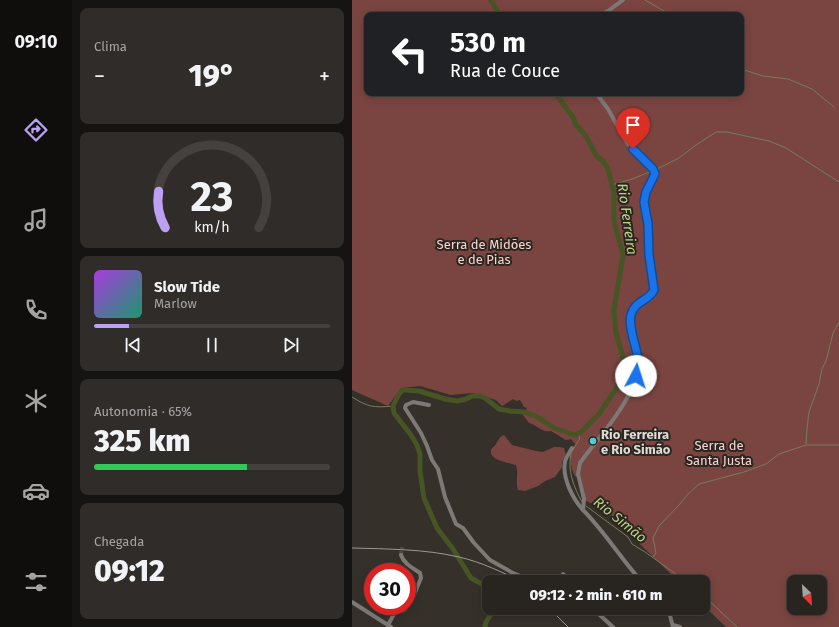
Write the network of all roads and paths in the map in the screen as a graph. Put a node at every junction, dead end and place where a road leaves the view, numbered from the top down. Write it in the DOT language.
graph roads {
  1 [pos="623,0"];
  2 [pos="606,12"];
  3 [pos="598,96"];
  4 [pos="428,405"];
  5 [pos="572,448"];
  6 [pos="583,508"];
  7 [pos="401,555"];
  8 [pos="518,575"];
  9 [pos="636,575"];
  10 [pos="352,602"];
  11 [pos="600,615"];
  12 [pos="670,615"];
  13 [pos="390,626"];
  14 [pos="673,626"];
  15 [pos="613,627"];
  16 [pos="680,627"];
  1 -- 2 [label="street"];
  3 -- 6 [label="street"];
  4 -- 8 [label="street"];
  5 -- 6 [label="street"];
  6 -- 9 [label="street"];
  7 -- 13 [label="street"];
  10 -- 13 [label="street"];
  11 -- 15 [label="street"];
  12 -- 14 [label="street"];
  14 -- 16 [label="street"];
}
